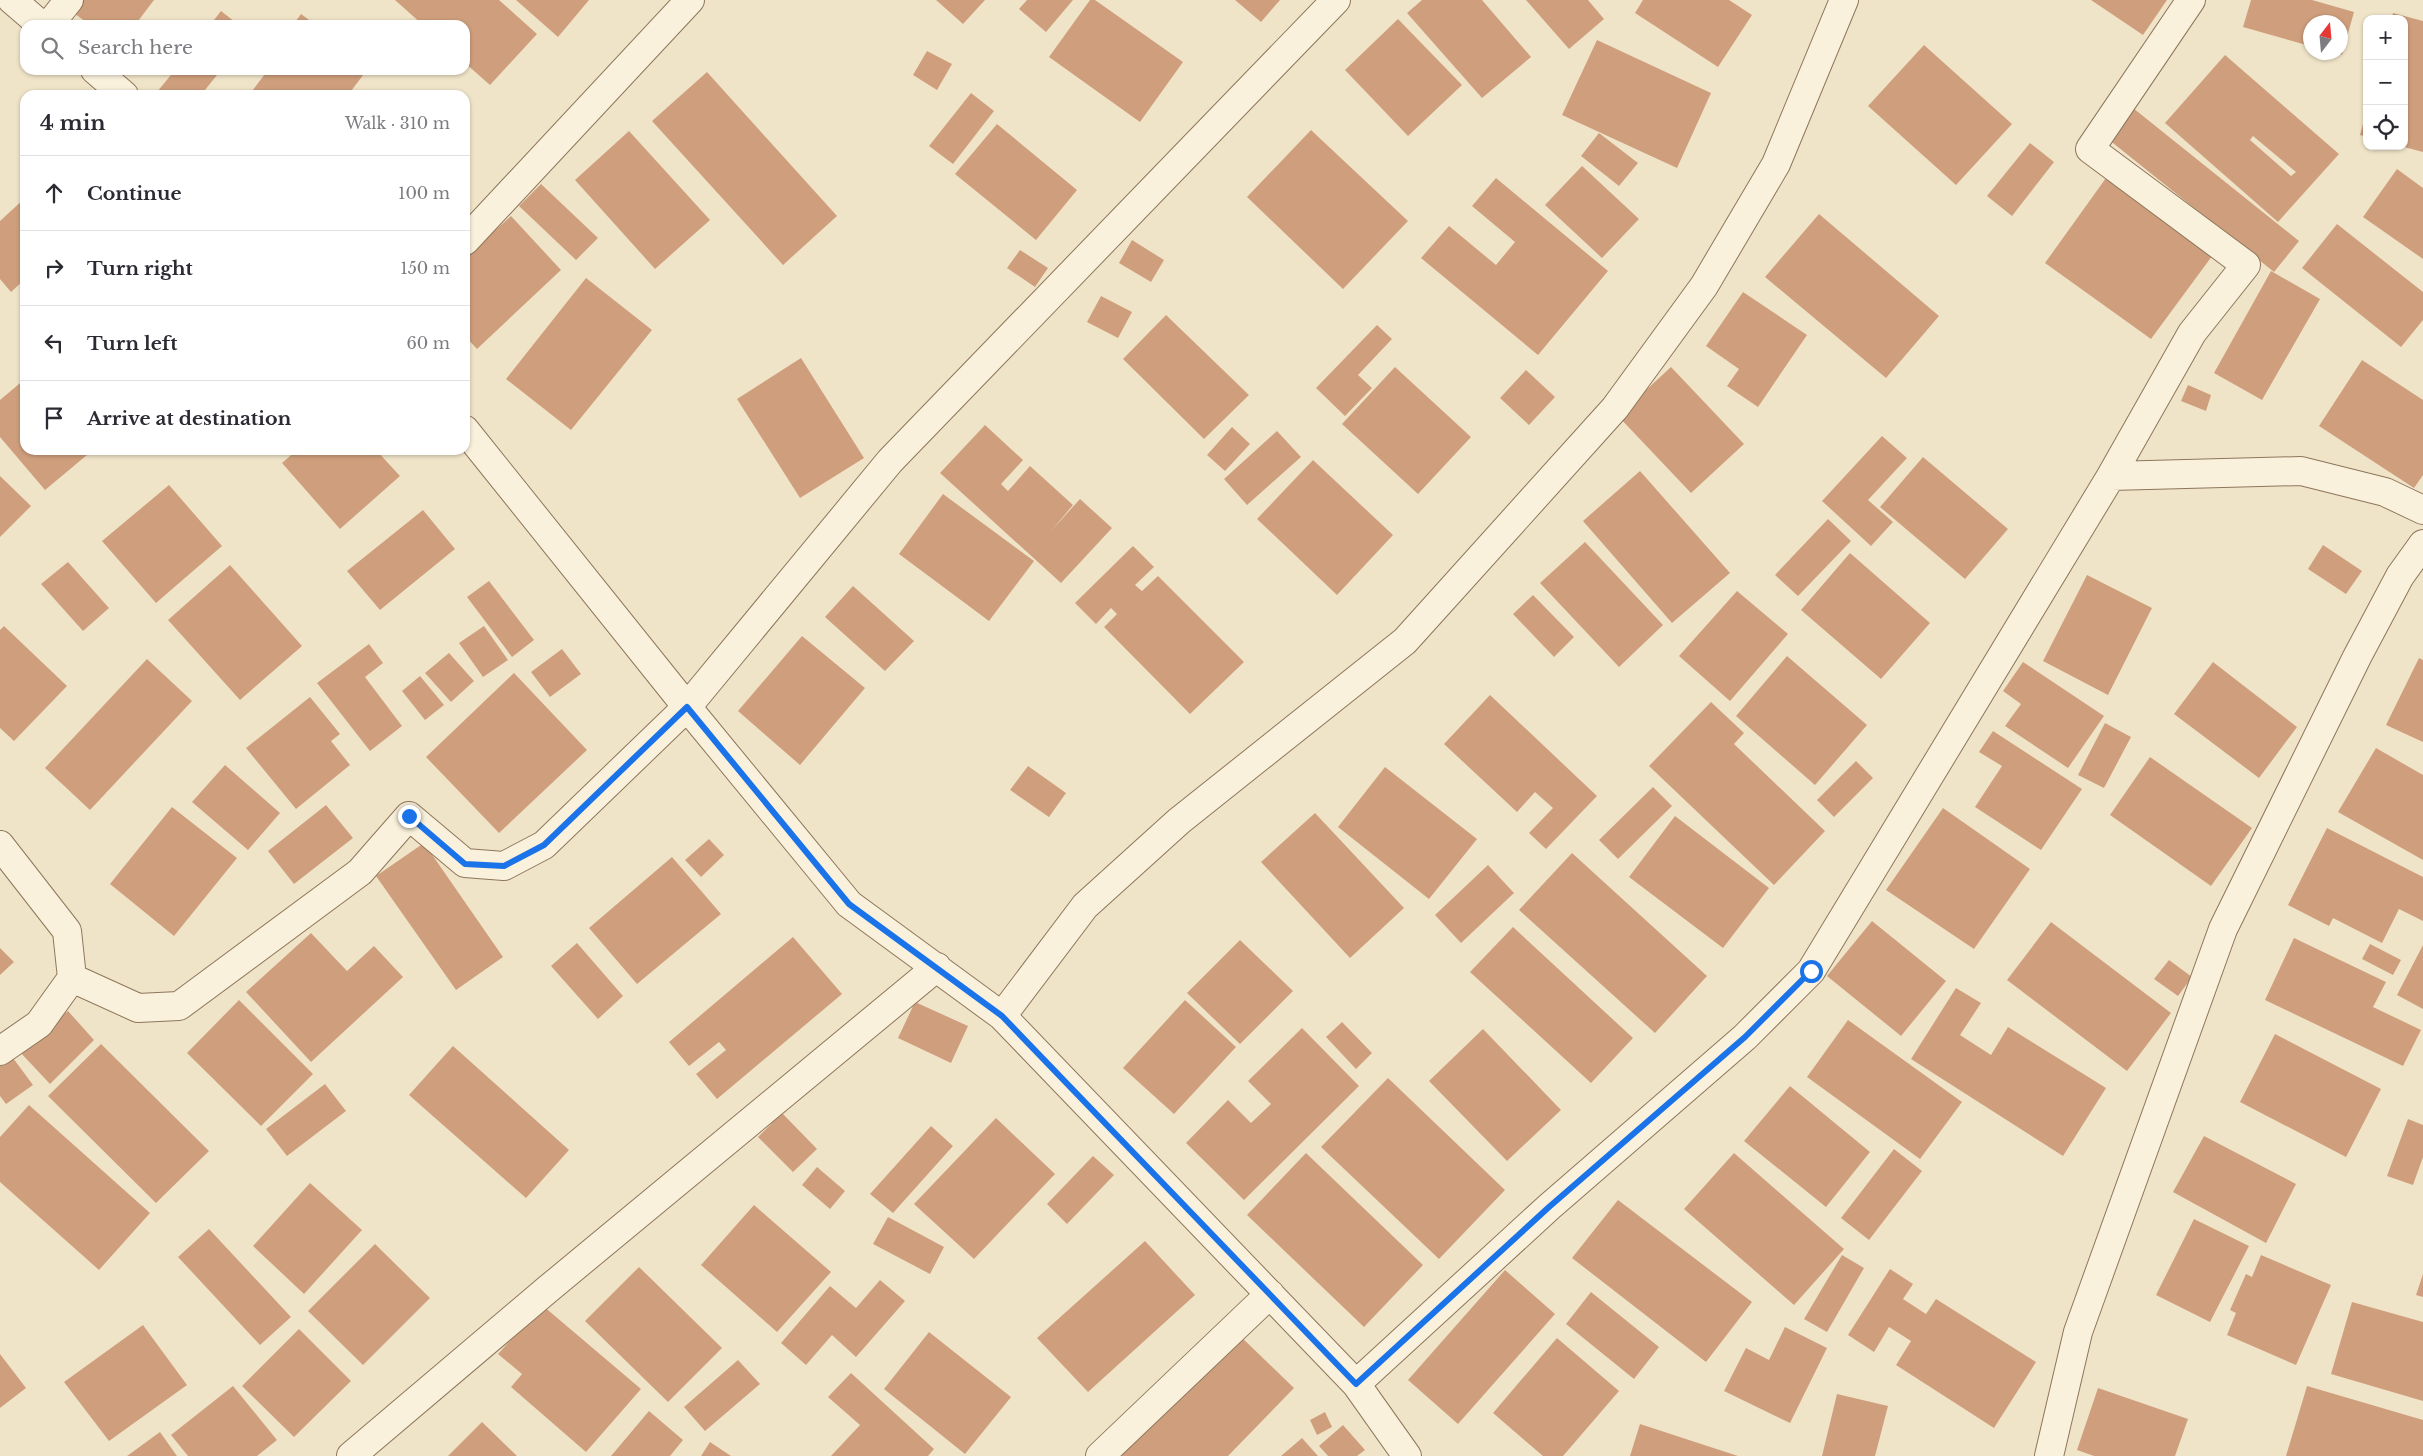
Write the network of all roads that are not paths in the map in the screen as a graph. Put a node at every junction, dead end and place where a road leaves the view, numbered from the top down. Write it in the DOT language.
graph roads {
  1 [pos="12,0"];
  2 [pos="68,0"];
  3 [pos="690,0"];
  4 [pos="1336,0"];
  5 [pos="1844,0"];
  6 [pos="2192,0"];
  7 [pos="35,20"];
  8 [pos="53,20"];
  9 [pos="101,75"];
  10 [pos="118,90"];
  11 [pos="470,236"];
  12 [pos="470,436"];
  13 [pos="2111,476"];
  14 [pos="2423,510"];
  15 [pos="2423,544"];
  16 [pos="687,707"];
  17 [pos="0,845"];
  18 [pos="937,968"];
  19 [pos="72,978"];
  20 [pos="1002,1016"];
  21 [pos="0,1051"];
  22 [pos="1270,1294"];
  23 [pos="1356,1384"];
  24 [pos="351,1456"];
  25 [pos="1100,1456"];
  26 [pos="1407,1456"];
  27 [pos="2049,1456"];
  1 -- 7 [label="street"];
  2 -- 8 [label="street"];
  3 -- 11 [label="street"];
  4 -- 16 [label="street"];
  5 -- 20 [label="street"];
  6 -- 13 [label="street"];
  9 -- 10 [label="street"];
  12 -- 16 [label="street"];
  13 -- 14 [label="street"];
  13 -- 23 [label="street"];
  15 -- 27 [label="street"];
  16 -- 18 [label="street"];
  16 -- 19 [label="street"];
  17 -- 19 [label="street"];
  18 -- 20 [label="street"];
  18 -- 24 [label="street"];
  19 -- 21 [label="street"];
  20 -- 22 [label="street"];
  22 -- 23 [label="street"];
  22 -- 25 [label="street"];
  23 -- 26 [label="street"];
}
